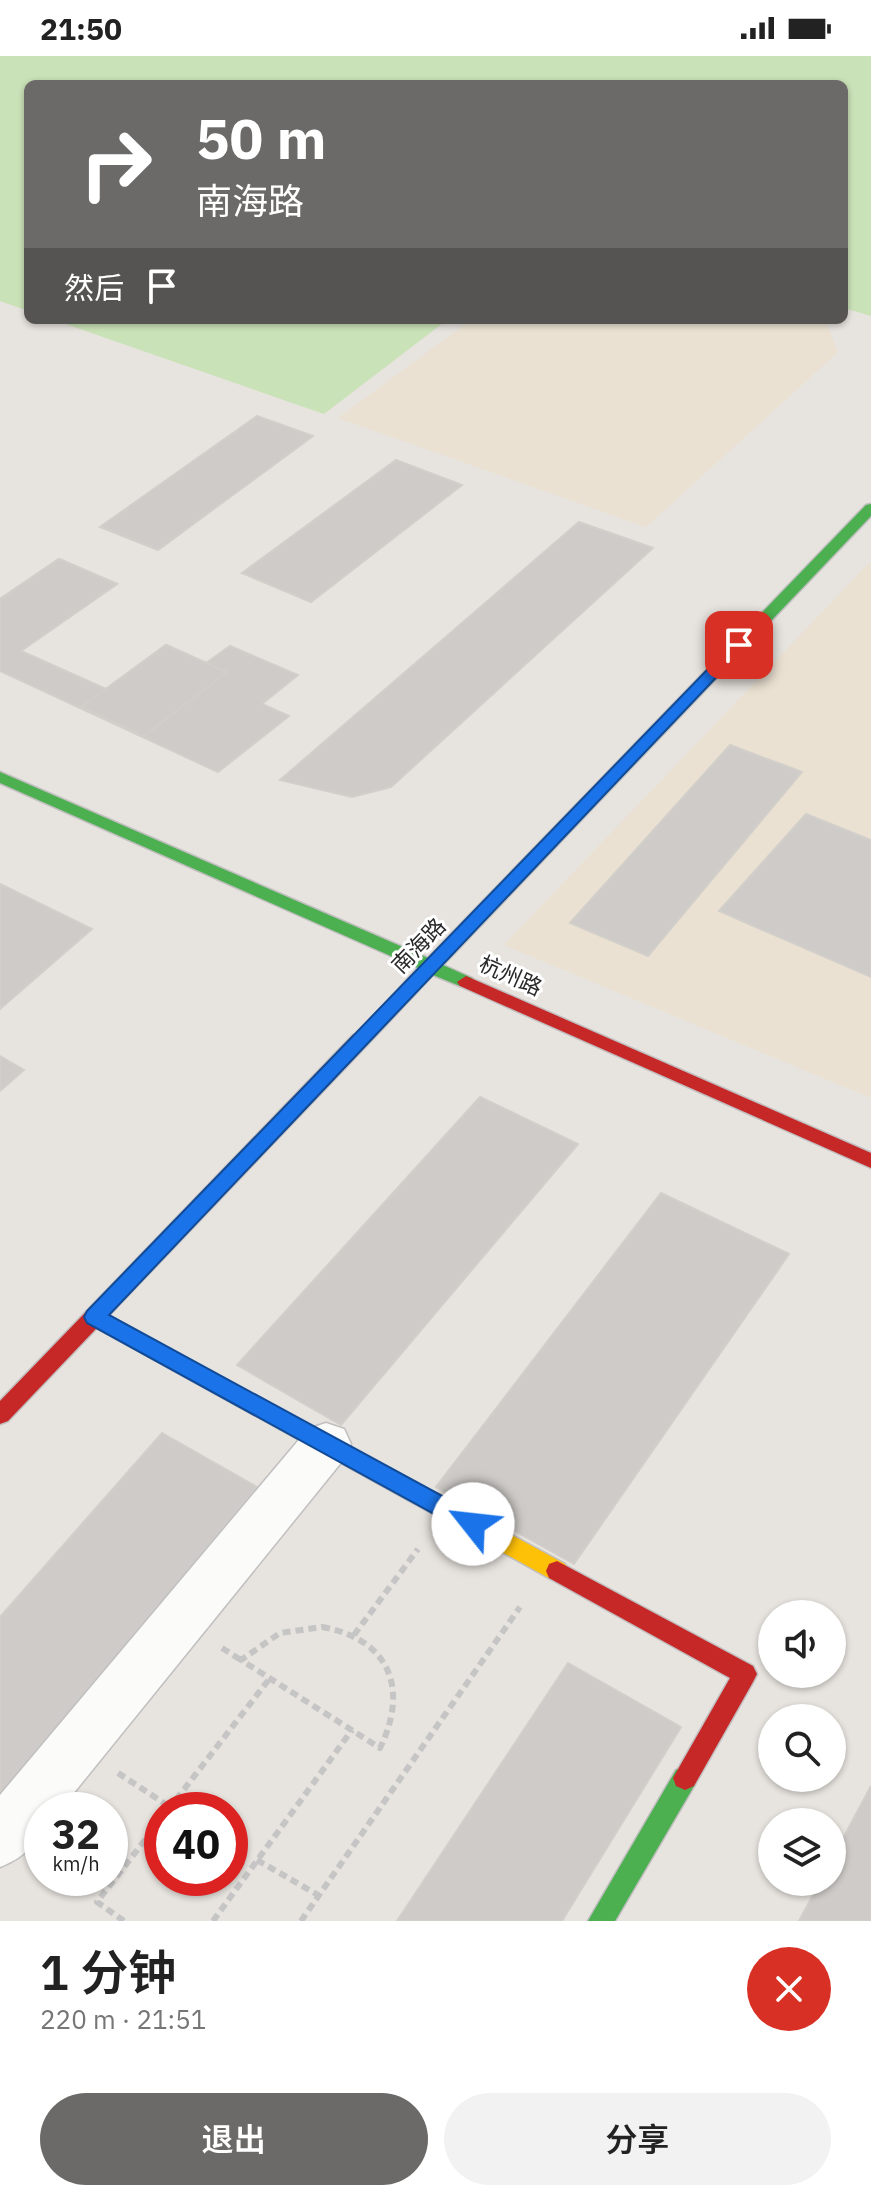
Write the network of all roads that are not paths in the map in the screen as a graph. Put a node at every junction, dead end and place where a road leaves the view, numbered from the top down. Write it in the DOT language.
graph roads {
  1 [pos="871,508"];
  2 [pos="0,777"];
  3 [pos="431,966"];
  4 [pos="871,1161"];
  5 [pos="95,1317"];
  6 [pos="0,1415"];
  7 [pos="326,1444"];
  8 [pos="0,1839"];
  9 [pos="601,1921"];
  1 -- 3 [label="main road, 南海路"];
  2 -- 3 [label="main road, 杭州路"];
  3 -- 4 [label="main road, 杭州路"];
  3 -- 5 [label="main road, 南海路"];
  5 -- 6 [label="main road, 南海路"];
  5 -- 7 [label="main road"];
  7 -- 8 [label="street"];
  7 -- 9 [label="main road"];
}
